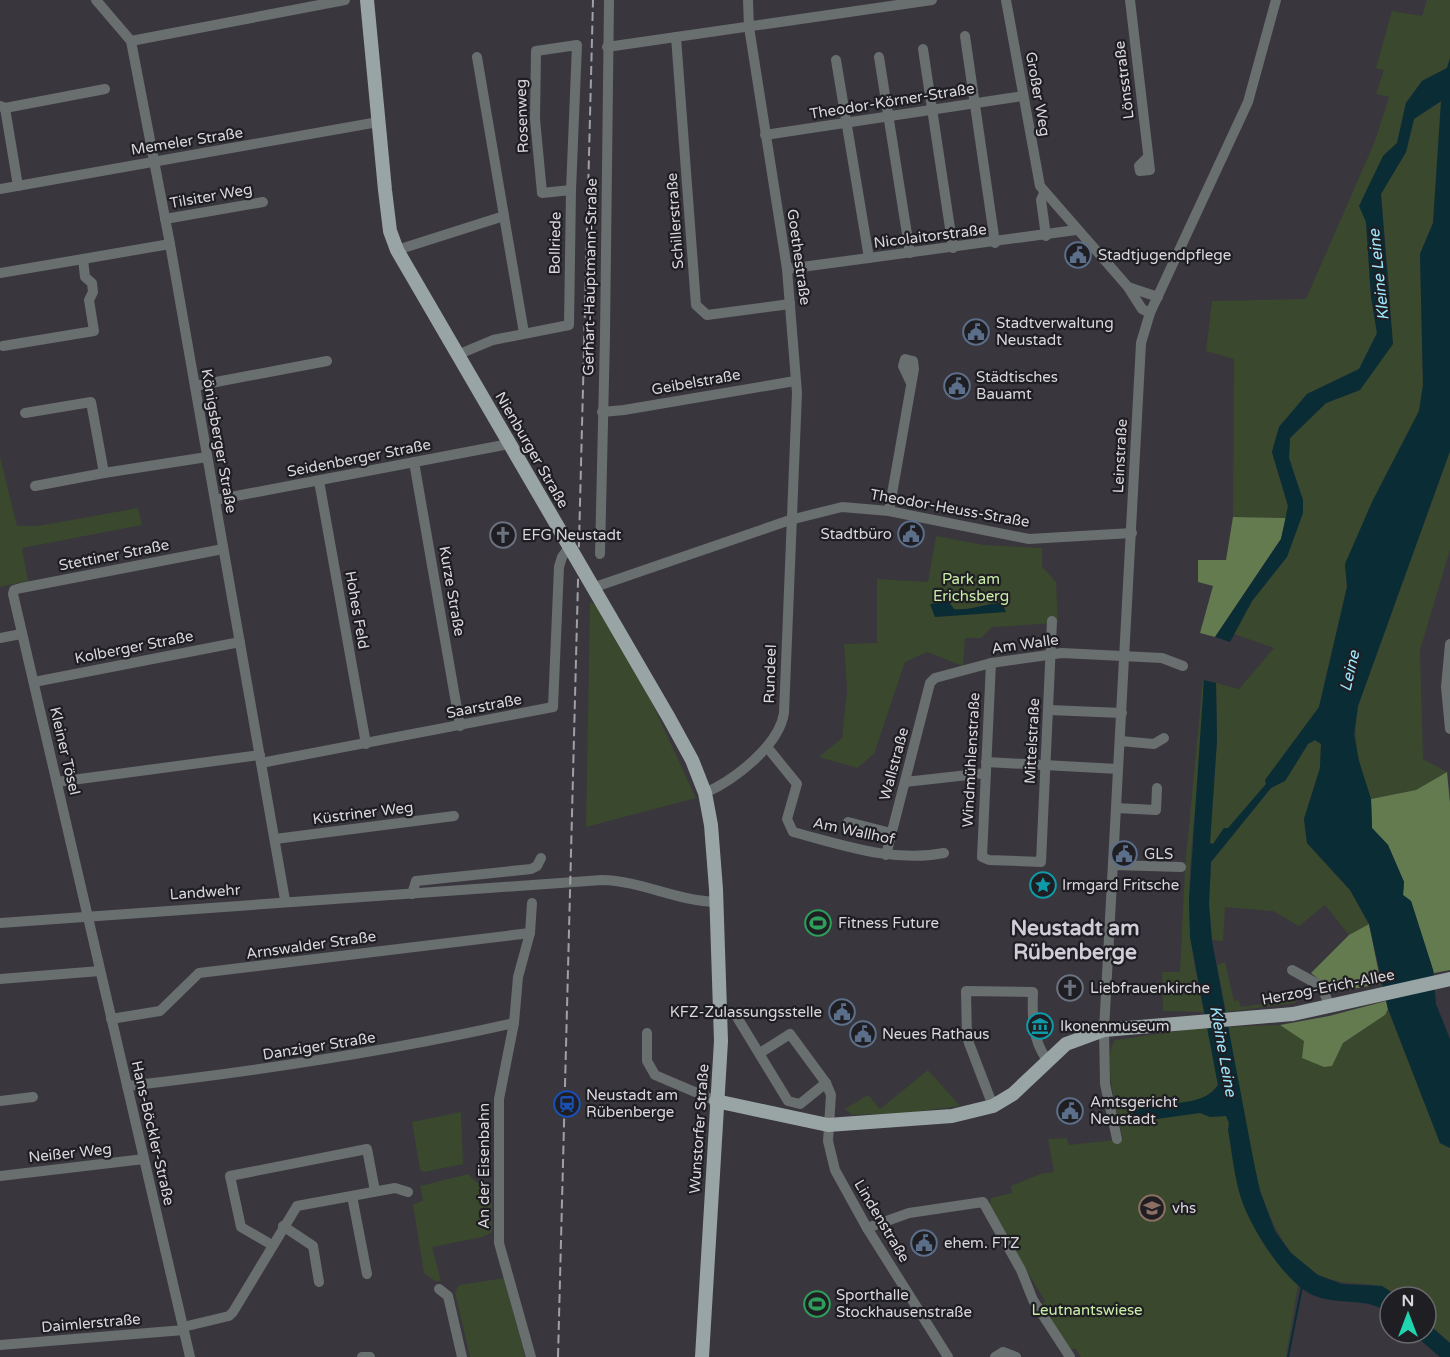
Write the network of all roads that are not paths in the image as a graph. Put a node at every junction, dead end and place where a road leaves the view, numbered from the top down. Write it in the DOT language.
graph roads {
  1 [pos="96,0"];
  2 [pos="345,0"];
  3 [pos="366,0"];
  4 [pos="609,0"];
  5 [pos="748,0"];
  6 [pos="932,0"];
  7 [pos="1006,0"];
  8 [pos="1130,0"];
  9 [pos="1276,0"];
  10 [pos="749,27"];
  11 [pos="965,36"];
  12 [pos="676,37"];
  13 [pos="130,41"];
  14 [pos="578,45"];
  15 [pos="607,47"];
  16 [pos="923,50"];
  17 [pos="477,57"];
  18 [pos="879,57"];
  19 [pos="836,60"];
  20 [pos="105,89"];
  21 [pos="1023,96"];
  22 [pos="975,104"];
  23 [pos="2,107"];
  24 [pos="932,110"];
  25 [pos="888,117"];
  26 [pos="378,122"];
  27 [pos="848,123"];
  28 [pos="765,135"];
  29 [pos="1148,157"];
  30 [pos="153,162"];
  31 [pos="18,186"];
  32 [pos="0,189"];
  33 [pos="571,190"];
  34 [pos="1044,193"];
  35 [pos="263,202"];
  36 [pos="504,216"];
  37 [pos="165,219"];
  38 [pos="1076,230"];
  39 [pos="1046,236"];
  40 [pos="994,243"];
  41 [pos="170,244"];
  42 [pos="953,248"];
  43 [pos="397,250"];
  44 [pos="910,253"];
  45 [pos="869,258"];
  46 [pos="83,259"];
  47 [pos="787,269"];
  48 [pos="0,273"];
  49 [pos="1128,287"];
  50 [pos="1158,297"];
  51 [pos="790,304"];
  52 [pos="1150,313"];
  53 [pos="524,333"];
  54 [pos="3,346"];
  55 [pos="457,355"];
  56 [pos="327,361"];
  57 [pos="795,381"];
  58 [pos="911,383"];
  59 [pos="195,386"];
  60 [pos="603,412"];
  61 [pos="26,414"];
  62 [pos="509,444"];
  63 [pos="207,457"];
  64 [pos="414,462"];
  65 [pos="104,473"];
  66 [pos="319,481"];
  67 [pos="35,486"];
  68 [pos="215,500"];
  69 [pos="889,511"];
  70 [pos="790,520"];
  71 [pos="1132,533"];
  72 [pos="569,548"];
  73 [pos="223,549"];
  74 [pos="600,554"];
  75 [pos="595,587"];
  76 [pos="13,594"];
  77 [pos="1052,621"];
  78 [pos="21,634"];
  79 [pos="0,638"];
  80 [pos="240,642"];
  81 [pos="1450,644"];
  82 [pos="1051,655"];
  83 [pos="1125,656"];
  84 [pos="991,663"];
  85 [pos="1183,666"];
  86 [pos="932,680"];
  87 [pos="34,682"];
  88 [pos="1049,710"];
  89 [pos="1122,713"];
  90 [pos="460,726"];
  91 [pos="1450,729"];
  92 [pos="1164,738"];
  93 [pos="1120,741"];
  94 [pos="366,744"];
  95 [pos="767,747"];
  96 [pos="261,759"];
  97 [pos="1046,765"];
  98 [pos="986,768"];
  99 [pos="1119,769"];
  100 [pos="57,782"];
  101 [pos="905,782"];
  102 [pos="1157,788"];
  103 [pos="705,793"];
  104 [pos="1116,808"];
  105 [pos="454,816"];
  106 [pos="848,822"];
  107 [pos="891,833"];
  108 [pos="275,839"];
  109 [pos="945,853"];
  110 [pos="886,855"];
  111 [pos="982,857"];
  112 [pos="541,858"];
  113 [pos="1113,865"];
  114 [pos="1181,867"];
  115 [pos="412,894"];
  116 [pos="285,900"];
  117 [pos="717,902"];
  118 [pos="532,903"];
  119 [pos="87,916"];
  120 [pos="0,923"];
  121 [pos="530,933"];
  122 [pos="1292,970"];
  123 [pos="100,971"];
  124 [pos="0,979"];
  125 [pos="1448,979"];
  126 [pos="1330,1006"];
  127 [pos="735,1014"];
  128 [pos="111,1019"];
  129 [pos="514,1023"];
  130 [pos="1104,1030"];
  131 [pos="647,1033"];
  132 [pos="760,1053"];
  133 [pos="1047,1060"];
  134 [pos="826,1083"];
  135 [pos="127,1086"];
  136 [pos="33,1097"];
  137 [pos="0,1101"];
  138 [pos="716,1101"];
  139 [pos="993,1106"];
  140 [pos="828,1125"];
  141 [pos="1117,1139"];
  142 [pos="144,1159"];
  143 [pos="0,1176"];
  144 [pos="375,1191"];
  145 [pos="408,1192"];
  146 [pos="352,1196"];
  147 [pos="283,1226"];
  148 [pos="867,1228"];
  149 [pos="272,1245"];
  150 [pos="367,1274"];
  151 [pos="319,1282"];
  152 [pos="439,1289"];
  153 [pos="183,1328"];
  154 [pos="0,1346"];
  155 [pos="190,1357"];
  156 [pos="362,1357"];
  157 [pos="370,1357"];
  158 [pos="462,1357"];
  159 [pos="531,1357"];
  160 [pos="702,1357"];
  161 [pos="948,1357"];
  162 [pos="995,1357"];
  163 [pos="1016,1357"];
  164 [pos="1070,1357"];
  1 -- 13 [label="street, Königsberger Straße"];
  2 -- 13 [label="street"];
  3 -- 26 [label="main road, Nienburger Straße"];
  4 -- 15 [label="street, Gerhart-Hauptmann-Straße"];
  5 -- 10 [label="street, Goethestraße"];
  6 -- 10 [label="street"];
  7 -- 21 [label="street, Großer Weg"];
  8 -- 29 [label="street, Lönsstraße"];
  9 -- 50 [label="street, Leinstraße"];
  10 -- 12 [label="street"];
  10 -- 28 [label="street, Goethestraße"];
  11 -- 22 [label="street"];
  12 -- 15 [label="street"];
  12 -- 51 [label="street, Schillerstraße"];
  13 -- 30 [label="street, Königsberger Straße"];
  14 -- 33 [label="street, Bollriede"];
  14 -- 33 [label="street, Rosenweg"];
  15 -- 60 [label="street, Gerhart-Hauptmann-Straße"];
  16 -- 24 [label="street"];
  17 -- 36 [label="street"];
  18 -- 25 [label="street"];
  19 -- 27 [label="street"];
  20 -- 23 [label="street"];
  21 -- 22 [label="street, Theodor-Körner-Straße"];
  21 -- 34 [label="street, Großer Weg"];
  22 -- 24 [label="street, Theodor-Körner-Straße"];
  22 -- 40 [label="street"];
  23 -- 31 [label="street"];
  24 -- 25 [label="street, Theodor-Körner-Straße"];
  24 -- 42 [label="street"];
  25 -- 27 [label="street, Theodor-Körner-Straße"];
  25 -- 44 [label="street"];
  26 -- 30 [label="street, Memeler Straße"];
  26 -- 43 [label="main road, Nienburger Straße"];
  27 -- 28 [label="street, Theodor-Körner-Straße"];
  27 -- 45 [label="street"];
  28 -- 47 [label="street, Goethestraße"];
  30 -- 31 [label="street, Memeler Straße"];
  30 -- 37 [label="street, Königsberger Straße"];
  31 -- 32 [label="street, Memeler Straße"];
  33 -- 53 [label="street, Bollriede"];
  34 -- 38 [label="street, Großer Weg"];
  34 -- 39 [label="street, Großer Weg"];
  35 -- 37 [label="street, Tilsiter Weg"];
  36 -- 43 [label="street"];
  36 -- 53 [label="street"];
  37 -- 41 [label="street, Königsberger Straße"];
  38 -- 39 [label="street, Nicolaitorstraße"];
  38 -- 49 [label="street, Großer Weg"];
  39 -- 40 [label="street, Nicolaitorstraße"];
  40 -- 42 [label="street, Nicolaitorstraße"];
  41 -- 46 [label="street"];
  41 -- 59 [label="street, Königsberger Straße"];
  42 -- 44 [label="street, Nicolaitorstraße"];
  43 -- 55 [label="main road, Nienburger Straße"];
  44 -- 45 [label="street, Nicolaitorstraße"];
  45 -- 47 [label="street, Nicolaitorstraße"];
  46 -- 48 [label="street"];
  46 -- 54 [label="street"];
  47 -- 51 [label="street, Goethestraße"];
  49 -- 50 [label="street, Großer Weg"];
  49 -- 52 [label="street, Großer Weg"];
  50 -- 52 [label="street, Leinstraße"];
  51 -- 57 [label="street, Goethestraße"];
  52 -- 71 [label="street, Leinstraße"];
  53 -- 55 [label="street, Bollriede"];
  55 -- 62 [label="main road, Nienburger Straße"];
  56 -- 59 [label="street"];
  57 -- 60 [label="street, Geibelstraße"];
  57 -- 70 [label="street, Goethestraße"];
  58 -- 69 [label="street"];
  59 -- 63 [label="street, Königsberger Straße"];
  60 -- 74 [label="street, Gerhart-Hauptmann-Straße"];
  61 -- 65 [label="street"];
  62 -- 64 [label="street, Seidenberger Straße"];
  62 -- 72 [label="main road, Nienburger Straße"];
  63 -- 65 [label="street"];
  63 -- 68 [label="street, Königsberger Straße"];
  64 -- 66 [label="street, Seidenberger Straße"];
  64 -- 90 [label="street, Kurze Straße"];
  65 -- 67 [label="street"];
  66 -- 68 [label="street, Seidenberger Straße"];
  66 -- 94 [label="street, Hohes Feld"];
  68 -- 73 [label="street, Königsberger Straße"];
  69 -- 70 [label="street, Theodor-Heuss-Straße"];
  69 -- 71 [label="street, Theodor-Heuss-Straße"];
  70 -- 75 [label="street, Theodor-Heuss-Straße"];
  70 -- 95 [label="street, Rundeel"];
  71 -- 83 [label="street, Leinstraße"];
  72 -- 75 [label="main road, Nienburger Straße"];
  72 -- 90 [label="street, Saarstraße"];
  73 -- 76 [label="street, Stettiner Straße"];
  73 -- 80 [label="street, Königsberger Straße"];
  75 -- 103 [label="main road, Nienburger Straße"];
  76 -- 78 [label="street, Kleiner Tösel"];
  77 -- 82 [label="street, Mittelstraße"];
  78 -- 79 [label="street"];
  78 -- 87 [label="street, Kleiner Tösel"];
  80 -- 87 [label="street, Kolberger Straße"];
  80 -- 96 [label="street, Königsberger Straße"];
  81 -- 91 [label="street"];
  82 -- 83 [label="street, Am Walle"];
  82 -- 84 [label="street, Am Walle"];
  82 -- 88 [label="street, Mittelstraße"];
  83 -- 85 [label="street, Am Walle"];
  83 -- 89 [label="street, Leinstraße"];
  84 -- 86 [label="street, Am Walle"];
  84 -- 98 [label="street, Windmühlenstraße"];
  86 -- 101 [label="street, Wallstraße"];
  87 -- 100 [label="street, Kleiner Tösel"];
  88 -- 89 [label="street"];
  88 -- 97 [label="street, Mittelstraße"];
  89 -- 93 [label="street, Leinstraße"];
  90 -- 94 [label="street, Saarstraße"];
  92 -- 93 [label="street"];
  93 -- 99 [label="street, Leinstraße"];
  94 -- 96 [label="street, Saarstraße"];
  95 -- 103 [label="street, Rundeel"];
  95 -- 110 [label="street, Am Wallhof"];
  96 -- 100 [label="street, Saarstraße"];
  96 -- 108 [label="street, Königsberger Straße"];
  97 -- 98 [label="street"];
  97 -- 99 [label="street"];
  97 -- 111 [label="street, Mittelstraße"];
  98 -- 101 [label="street"];
  98 -- 111 [label="street, Windmühlenstraße"];
  99 -- 104 [label="street, Leinstraße"];
  100 -- 119 [label="street, Kleiner Tösel"];
  101 -- 107 [label="street, Wallstraße"];
  102 -- 104 [label="street"];
  103 -- 117 [label="main road, Nienburger Straße"];
  104 -- 113 [label="street, Leinstraße"];
  105 -- 108 [label="street, Küstriner Weg"];
  106 -- 107 [label="street"];
  107 -- 110 [label="street, Wallstraße"];
  108 -- 116 [label="street, Königsberger Straße"];
  109 -- 110 [label="street, Am Wallhof"];
  112 -- 115 [label="street"];
  113 -- 114 [label="street"];
  113 -- 130 [label="street, Leinstraße"];
  115 -- 116 [label="street, Landwehr"];
  115 -- 117 [label="street, Landwehr"];
  116 -- 119 [label="street, Landwehr"];
  117 -- 138 [label="main road, Wunstorfer Straße"];
  118 -- 121 [label="street, An der Eisenbahn"];
  119 -- 120 [label="street, Landwehr"];
  119 -- 123 [label="street, Hans-Böckler-Straße"];
  121 -- 128 [label="street, Arnswalder Straße"];
  121 -- 129 [label="street, An der Eisenbahn"];
  122 -- 126 [label="street"];
  123 -- 124 [label="street"];
  123 -- 128 [label="street, Hans-Böckler-Straße"];
  125 -- 126 [label="main road, Herzog-Erich-Allee"];
  126 -- 130 [label="main road, Herzog-Erich-Allee"];
  127 -- 132 [label="street"];
  128 -- 135 [label="street, Hans-Böckler-Straße"];
  129 -- 135 [label="street, Danziger Straße"];
  129 -- 159 [label="street, An der Eisenbahn"];
  130 -- 133 [label="main road, Herzog-Erich-Allee"];
  130 -- 141 [label="street, Leinstraße"];
  131 -- 138 [label="street"];
  132 -- 134 [label="street"];
  132 -- 134 [label="street"];
  133 -- 139 [label="main road, Herzog-Erich-Allee"];
  133 -- 139 [label="street"];
  134 -- 140 [label="street, Lindenstraße"];
  135 -- 142 [label="street, Hans-Böckler-Straße"];
  136 -- 137 [label="street"];
  138 -- 140 [label="main road"];
  138 -- 160 [label="main road, Wunstorfer Straße"];
  139 -- 140 [label="main road"];
  140 -- 148 [label="street, Lindenstraße"];
  142 -- 143 [label="street, Neißer Weg"];
  142 -- 153 [label="street, Hans-Böckler-Straße"];
  144 -- 145 [label="street, Daimlerstraße"];
  144 -- 146 [label="street, Daimlerstraße"];
  144 -- 149 [label="street"];
  146 -- 147 [label="street, Daimlerstraße"];
  146 -- 150 [label="street"];
  147 -- 149 [label="street, Daimlerstraße"];
  147 -- 151 [label="street"];
  148 -- 161 [label="street, Lindenstraße"];
  148 -- 164 [label="street"];
  149 -- 153 [label="street, Daimlerstraße"];
  152 -- 158 [label="street"];
  153 -- 154 [label="street, Daimlerstraße"];
  153 -- 155 [label="street, Hans-Böckler-Straße"];
  156 -- 157 [label="street"];
  162 -- 163 [label="street"];
}
